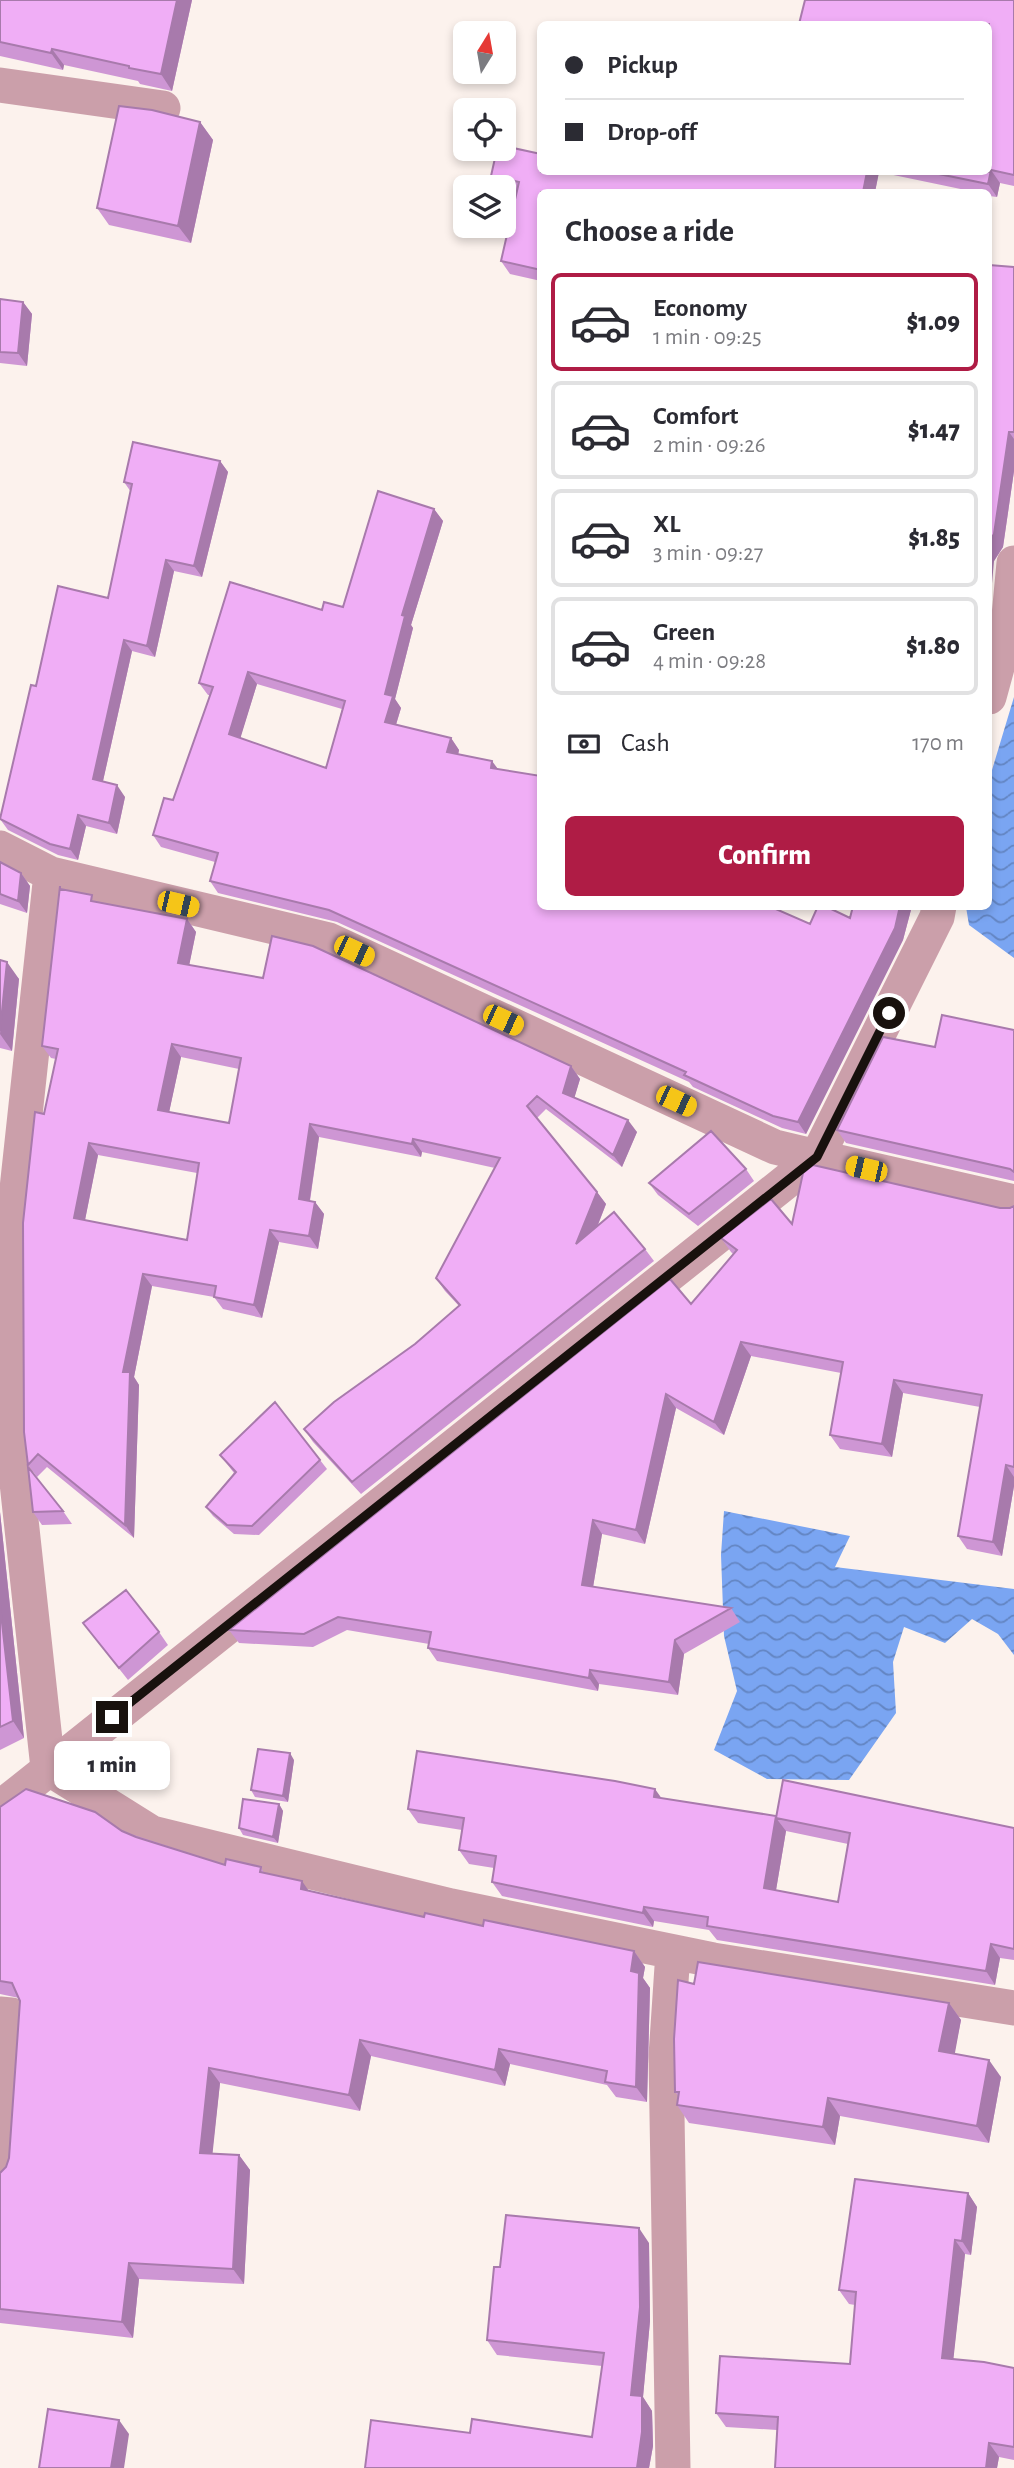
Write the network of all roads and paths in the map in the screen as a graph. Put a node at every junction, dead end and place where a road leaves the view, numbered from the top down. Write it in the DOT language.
graph roads {
  1 [pos="0,85"];
  2 [pos="163,108"];
  3 [pos="1014,563"];
  4 [pos="992,686"];
  5 [pos="0,848"];
  6 [pos="51,874"];
  7 [pos="938,910"];
  8 [pos="817,1157"];
  9 [pos="1014,1202"];
  10 [pos="48,1768"];
  11 [pos="0,1808"];
  12 [pos="673,1952"];
  13 [pos="1014,2008"];
  14 [pos="0,2014"];
  15 [pos="0,2172"];
  16 [pos="673,2468"];
  1 -- 2 [label="street"];
  3 -- 4 [label="street"];
  5 -- 6 [label="street"];
  6 -- 8 [label="street"];
  6 -- 10 [label="street"];
  7 -- 8 [label="street"];
  8 -- 9 [label="street"];
  8 -- 10 [label="street"];
  10 -- 11 [label="street"];
  10 -- 12 [label="street"];
  12 -- 13 [label="street"];
  12 -- 16 [label="street"];
  14 -- 15 [label="street"];
}
